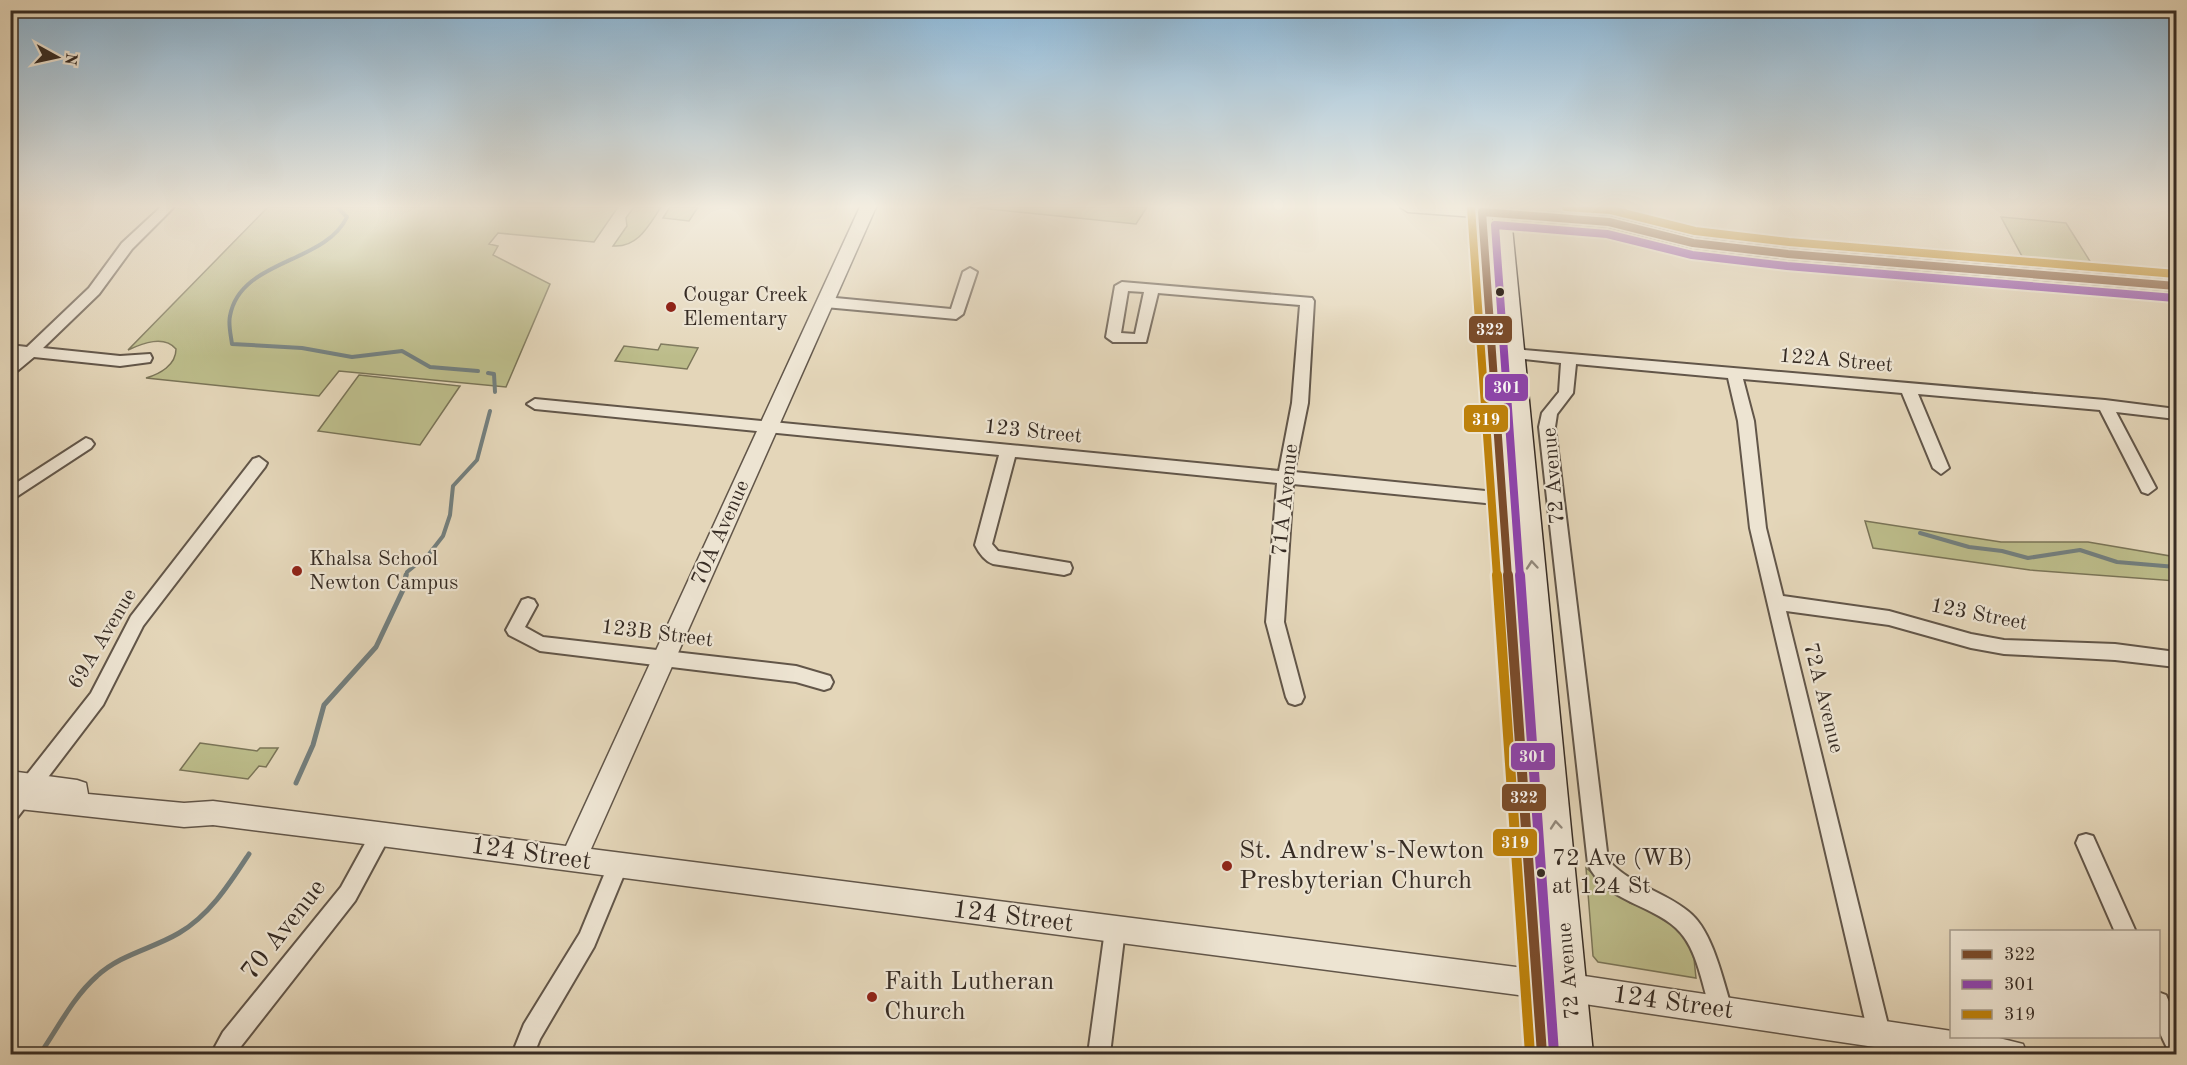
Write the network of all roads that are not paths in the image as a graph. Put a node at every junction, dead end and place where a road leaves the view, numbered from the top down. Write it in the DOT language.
graph roads {
  1 [pos="119,257"];
  2 [pos="846,257"];
  3 [pos="1495,257"];
  4 [pos="1821,257"];
  5 [pos="970,272"];
  6 [pos="2176,286"];
  7 [pos="1152,289"];
  8 [pos="825,302"];
  9 [pos="10,350"];
  10 [pos="32,352"];
  11 [pos="1502,353"];
  12 [pos="145,358"];
  13 [pos="1569,358"];
  14 [pos="10,372"];
  15 [pos="1734,373"];
  16 [pos="1908,389"];
  17 [pos="535,404"];
  18 [pos="2105,405"];
  19 [pos="2176,414"];
  20 [pos="768,429"];
  21 [pos="86,444"];
  22 [pos="1008,452"];
  23 [pos="259,463"];
  24 [pos="1941,468"];
  25 [pos="1285,480"];
  26 [pos="2148,488"];
  27 [pos="11,495"];
  28 [pos="1514,500"];
  29 [pos="1064,568"];
  30 [pos="1775,602"];
  31 [pos="528,605"];
  32 [pos="664,657"];
  33 [pos="2176,659"];
  34 [pos="824,682"];
  35 [pos="1295,697"];
  36 [pos="17,795"];
  37 [pos="381,834"];
  38 [pos="2086,843"];
  39 [pos="573,860"];
  40 [pos="618,865"];
  41 [pos="1115,930"];
  42 [pos="2125,930"];
  43 [pos="1537,984"];
  44 [pos="1571,988"];
  45 [pos="2160,1007"];
  46 [pos="1721,1010"];
  47 [pos="1879,1032"];
  48 [pos="2176,1042"];
  49 [pos="222,1054"];
  50 [pos="523,1054"];
  51 [pos="1099,1054"];
  52 [pos="1542,1054"];
  53 [pos="1578,1054"];
  54 [pos="2013,1054"];
  1 -- 10 [label="street"];
  2 -- 8 [label="street, 70A Avenue"];
  3 -- 11 [label="main road, 72 Avenue"];
  4 -- 6 [label="street"];
  5 -- 8 [label="street"];
  7 -- 25 [label="street, 71A Avenue"];
  8 -- 20 [label="street, 70A Avenue"];
  9 -- 10 [label="street"];
  10 -- 12 [label="street"];
  10 -- 14 [label="street"];
  11 -- 13 [label="street, 122A Street"];
  11 -- 28 [label="main road, 72 Avenue"];
  13 -- 15 [label="street, 122A Street"];
  13 -- 46 [label="street, 72 Avenue"];
  15 -- 16 [label="street, 122A Street"];
  15 -- 30 [label="street, 72A Avenue"];
  16 -- 18 [label="street, 122A Street"];
  16 -- 24 [label="street"];
  17 -- 20 [label="street, 123 Street"];
  18 -- 19 [label="street, 122A Street"];
  18 -- 26 [label="street"];
  20 -- 22 [label="street, 123 Street"];
  20 -- 32 [label="street, 70A Avenue"];
  21 -- 27 [label="street"];
  22 -- 25 [label="street, 123 Street"];
  22 -- 29 [label="street"];
  23 -- 36 [label="street, 69A Avenue"];
  25 -- 28 [label="street, 123 Street"];
  25 -- 35 [label="street, 71A Avenue"];
  28 -- 43 [label="main road, 72 Avenue"];
  44 -- 28 [label="main road, 72 Avenue, one-way"];
  30 -- 33 [label="street, 123 Street"];
  30 -- 47 [label="street, 72A Avenue"];
  31 -- 32 [label="street, 123B Street"];
  32 -- 34 [label="street, 123B Street"];
  32 -- 39 [label="street, 70A Avenue"];
  36 -- 37 [label="street, 124 Street"];
  37 -- 39 [label="street, 124 Street"];
  37 -- 49 [label="street, 70 Avenue"];
  38 -- 42 [label="street"];
  39 -- 40 [label="street, 124 Street"];
  40 -- 41 [label="street, 124 Street"];
  40 -- 50 [label="street"];
  41 -- 43 [label="street, 124 Street"];
  41 -- 51 [label="street"];
  43 -- 44 [label="street, 124 Street"];
  43 -- 52 [label="main road, 72 Avenue"];
  44 -- 46 [label="street, 124 Street"];
  44 -- 53 [label="main road, 72 Avenue"];
  45 -- 48 [label="street"];
  46 -- 47 [label="street, 124 Street"];
  47 -- 54 [label="street, 124 Street"];
}
